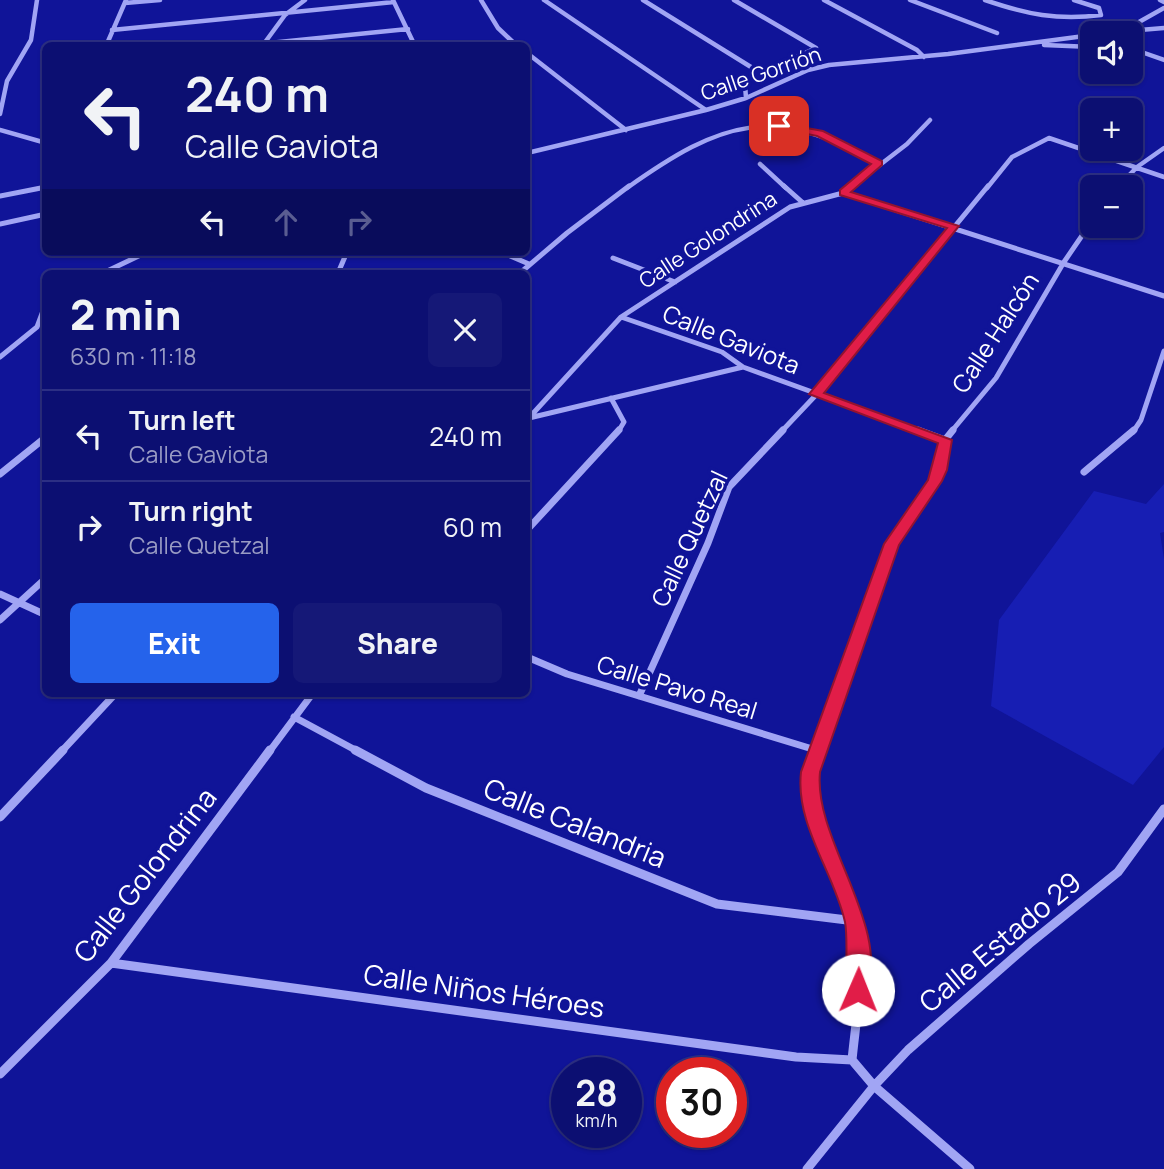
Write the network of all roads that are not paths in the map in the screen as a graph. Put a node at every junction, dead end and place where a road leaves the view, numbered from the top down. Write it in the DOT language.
graph roads {
  1 [pos="37,0"];
  2 [pos="160,0"];
  3 [pos="304,0"];
  4 [pos="481,0"];
  5 [pos="544,0"];
  6 [pos="643,0"];
  7 [pos="734,0"];
  8 [pos="824,0"];
  9 [pos="910,0"];
  10 [pos="985,0"];
  11 [pos="1074,0"];
  12 [pos="393,1"];
  13 [pos="125,2"];
  14 [pos="1164,8"];
  15 [pos="285,15"];
  16 [pos="1164,28"];
  17 [pos="408,29"];
  18 [pos="112,30"];
  19 [pos="1143,30"];
  20 [pos="997,33"];
  21 [pos="334,35"];
  22 [pos="1080,37"];
  23 [pos="1070,38"];
  24 [pos="108,42"];
  25 [pos="265,42"];
  26 [pos="279,42"];
  27 [pos="335,42"];
  28 [pos="413,42"];
  29 [pos="513,42"];
  30 [pos="1033,43"];
  31 [pos="1080,46"];
  32 [pos="1143,53"];
  33 [pos="530,55"];
  34 [pos="924,57"];
  35 [pos="1164,60"];
  36 [pos="759,72"];
  37 [pos="746,98"];
  38 [pos="706,110"];
  39 [pos="0,114"];
  40 [pos="930,120"];
  41 [pos="0,130"];
  42 [pos="626,131"];
  43 [pos="42,142"];
  44 [pos="1164,148"];
  45 [pos="530,152"];
  46 [pos="878,163"];
  47 [pos="760,164"];
  48 [pos="1137,167"];
  49 [pos="1129,175"];
  50 [pos="1164,177"];
  51 [pos="42,188"];
  52 [pos="843,193"];
  53 [pos="1,195"];
  54 [pos="802,202"];
  55 [pos="42,215"];
  56 [pos="0,225"];
  57 [pos="954,226"];
  58 [pos="1080,238"];
  59 [pos="139,256"];
  60 [pos="510,256"];
  61 [pos="613,258"];
  62 [pos="1064,262"];
  63 [pos="529,264"];
  64 [pos="109,270"];
  65 [pos="523,270"];
  66 [pos="675,282"];
  67 [pos="1164,296"];
  68 [pos="42,314"];
  69 [pos="621,317"];
  70 [pos="1164,351"];
  71 [pos="0,357"];
  72 [pos="743,367"];
  73 [pos="816,394"];
  74 [pos="611,398"];
  75 [pos="530,417"];
  76 [pos="530,418"];
  77 [pos="945,440"];
  78 [pos="42,441"];
  79 [pos="1084,472"];
  80 [pos="0,474"];
  81 [pos="530,527"];
  82 [pos="42,582"];
  83 [pos="0,594"];
  84 [pos="19,602"];
  85 [pos="42,613"];
  86 [pos="0,620"];
  87 [pos="530,658"];
  88 [pos="639,696"];
  89 [pos="112,697"];
  90 [pos="310,697"];
  91 [pos="294,717"];
  92 [pos="818,751"];
  93 [pos="1164,809"];
  94 [pos="0,817"];
  95 [pos="855,921"];
  96 [pos="111,963"];
  97 [pos="852,1060"];
  98 [pos="0,1074"];
  99 [pos="874,1086"];
  100 [pos="807,1169"];
  101 [pos="970,1169"];
  1 -- 39 [label="street"];
  2 -- 13 [label="street"];
  3 -- 15 [label="street"];
  4 -- 29 [label="street"];
  5 -- 38 [label="street"];
  6 -- 36 [label="street"];
  7 -- 36 [label="street"];
  8 -- 34 [label="street"];
  9 -- 20 [label="street"];
  10 -- 11 [label="street"];
  12 -- 15 [label="street"];
  12 -- 17 [label="street"];
  13 -- 18 [label="street"];
  14 -- 23 [label="street"];
  15 -- 18 [label="street"];
  15 -- 25 [label="street"];
  16 -- 19 [label="street"];
  17 -- 21 [label="street"];
  17 -- 28 [label="street"];
  18 -- 24 [label="street"];
  21 -- 26 [label="street"];
  21 -- 27 [label="street"];
  22 -- 23 [label="street, Calle Gorrión"];
  23 -- 30 [label="street, Calle Gorrión"];
  30 -- 31 [label="street"];
  30 -- 34 [label="street, Calle Gorrión"];
  32 -- 35 [label="street"];
  33 -- 42 [label="street"];
  34 -- 37 [label="street, Calle Gorrión"];
  36 -- 37 [label="street"];
  37 -- 38 [label="street, Calle Gorrión"];
  38 -- 42 [label="street, Calle Gorrión"];
  40 -- 46 [label="street, Calle Golondrina"];
  41 -- 43 [label="street"];
  42 -- 45 [label="street, Calle Gorrión"];
  44 -- 48 [label="street"];
  46 -- 52 [label="street, Calle Golondrina"];
  46 -- 63 [label="street"];
  47 -- 54 [label="street"];
  48 -- 49 [label="street"];
  48 -- 50 [label="street"];
  48 -- 57 [label="street, Calle Quetzal"];
  51 -- 53 [label="street"];
  52 -- 54 [label="street, Calle Golondrina"];
  52 -- 57 [label="street"];
  54 -- 66 [label="street, Calle Golondrina"];
  55 -- 56 [label="street"];
  57 -- 62 [label="street"];
  57 -- 73 [label="street, Calle Quetzal"];
  58 -- 62 [label="street, Calle Halcón"];
  59 -- 64 [label="street"];
  60 -- 63 [label="street"];
  61 -- 66 [label="street"];
  62 -- 67 [label="street"];
  62 -- 77 [label="street, Calle Halcón"];
  63 -- 65 [label="street"];
  66 -- 69 [label="street, Calle Golondrina"];
  68 -- 71 [label="street"];
  69 -- 72 [label="street, Calle Gaviota"];
  69 -- 75 [label="street, Calle Golondrina"];
  70 -- 79 [label="street"];
  72 -- 73 [label="street, Calle Gaviota"];
  72 -- 74 [label="street"];
  73 -- 77 [label="street, Calle Gaviota"];
  73 -- 88 [label="street, Calle Quetzal"];
  74 -- 76 [label="street"];
  74 -- 81 [label="street"];
  77 -- 92 [label="street, Calle Halcón"];
  78 -- 80 [label="street"];
  82 -- 84 [label="street"];
  83 -- 84 [label="street"];
  84 -- 85 [label="street"];
  84 -- 86 [label="street"];
  87 -- 88 [label="street, Calle Pavo Real"];
  88 -- 92 [label="street, Calle Pavo Real"];
  89 -- 94 [label="street"];
  90 -- 91 [label="street, Calle Golondrina"];
  91 -- 95 [label="street, Calle Calandria"];
  91 -- 96 [label="street, Calle Golondrina"];
  92 -- 95 [label="street, Calle Halcón"];
  93 -- 99 [label="street, Calle Estado 29"];
  95 -- 97 [label="street, Calle Halcón"];
  96 -- 97 [label="street, Calle Niños Héroes"];
  96 -- 98 [label="street, Calle Golondrina"];
  97 -- 99 [label="street"];
  99 -- 100 [label="street, Calle Estado 29"];
  99 -- 101 [label="street"];
}
